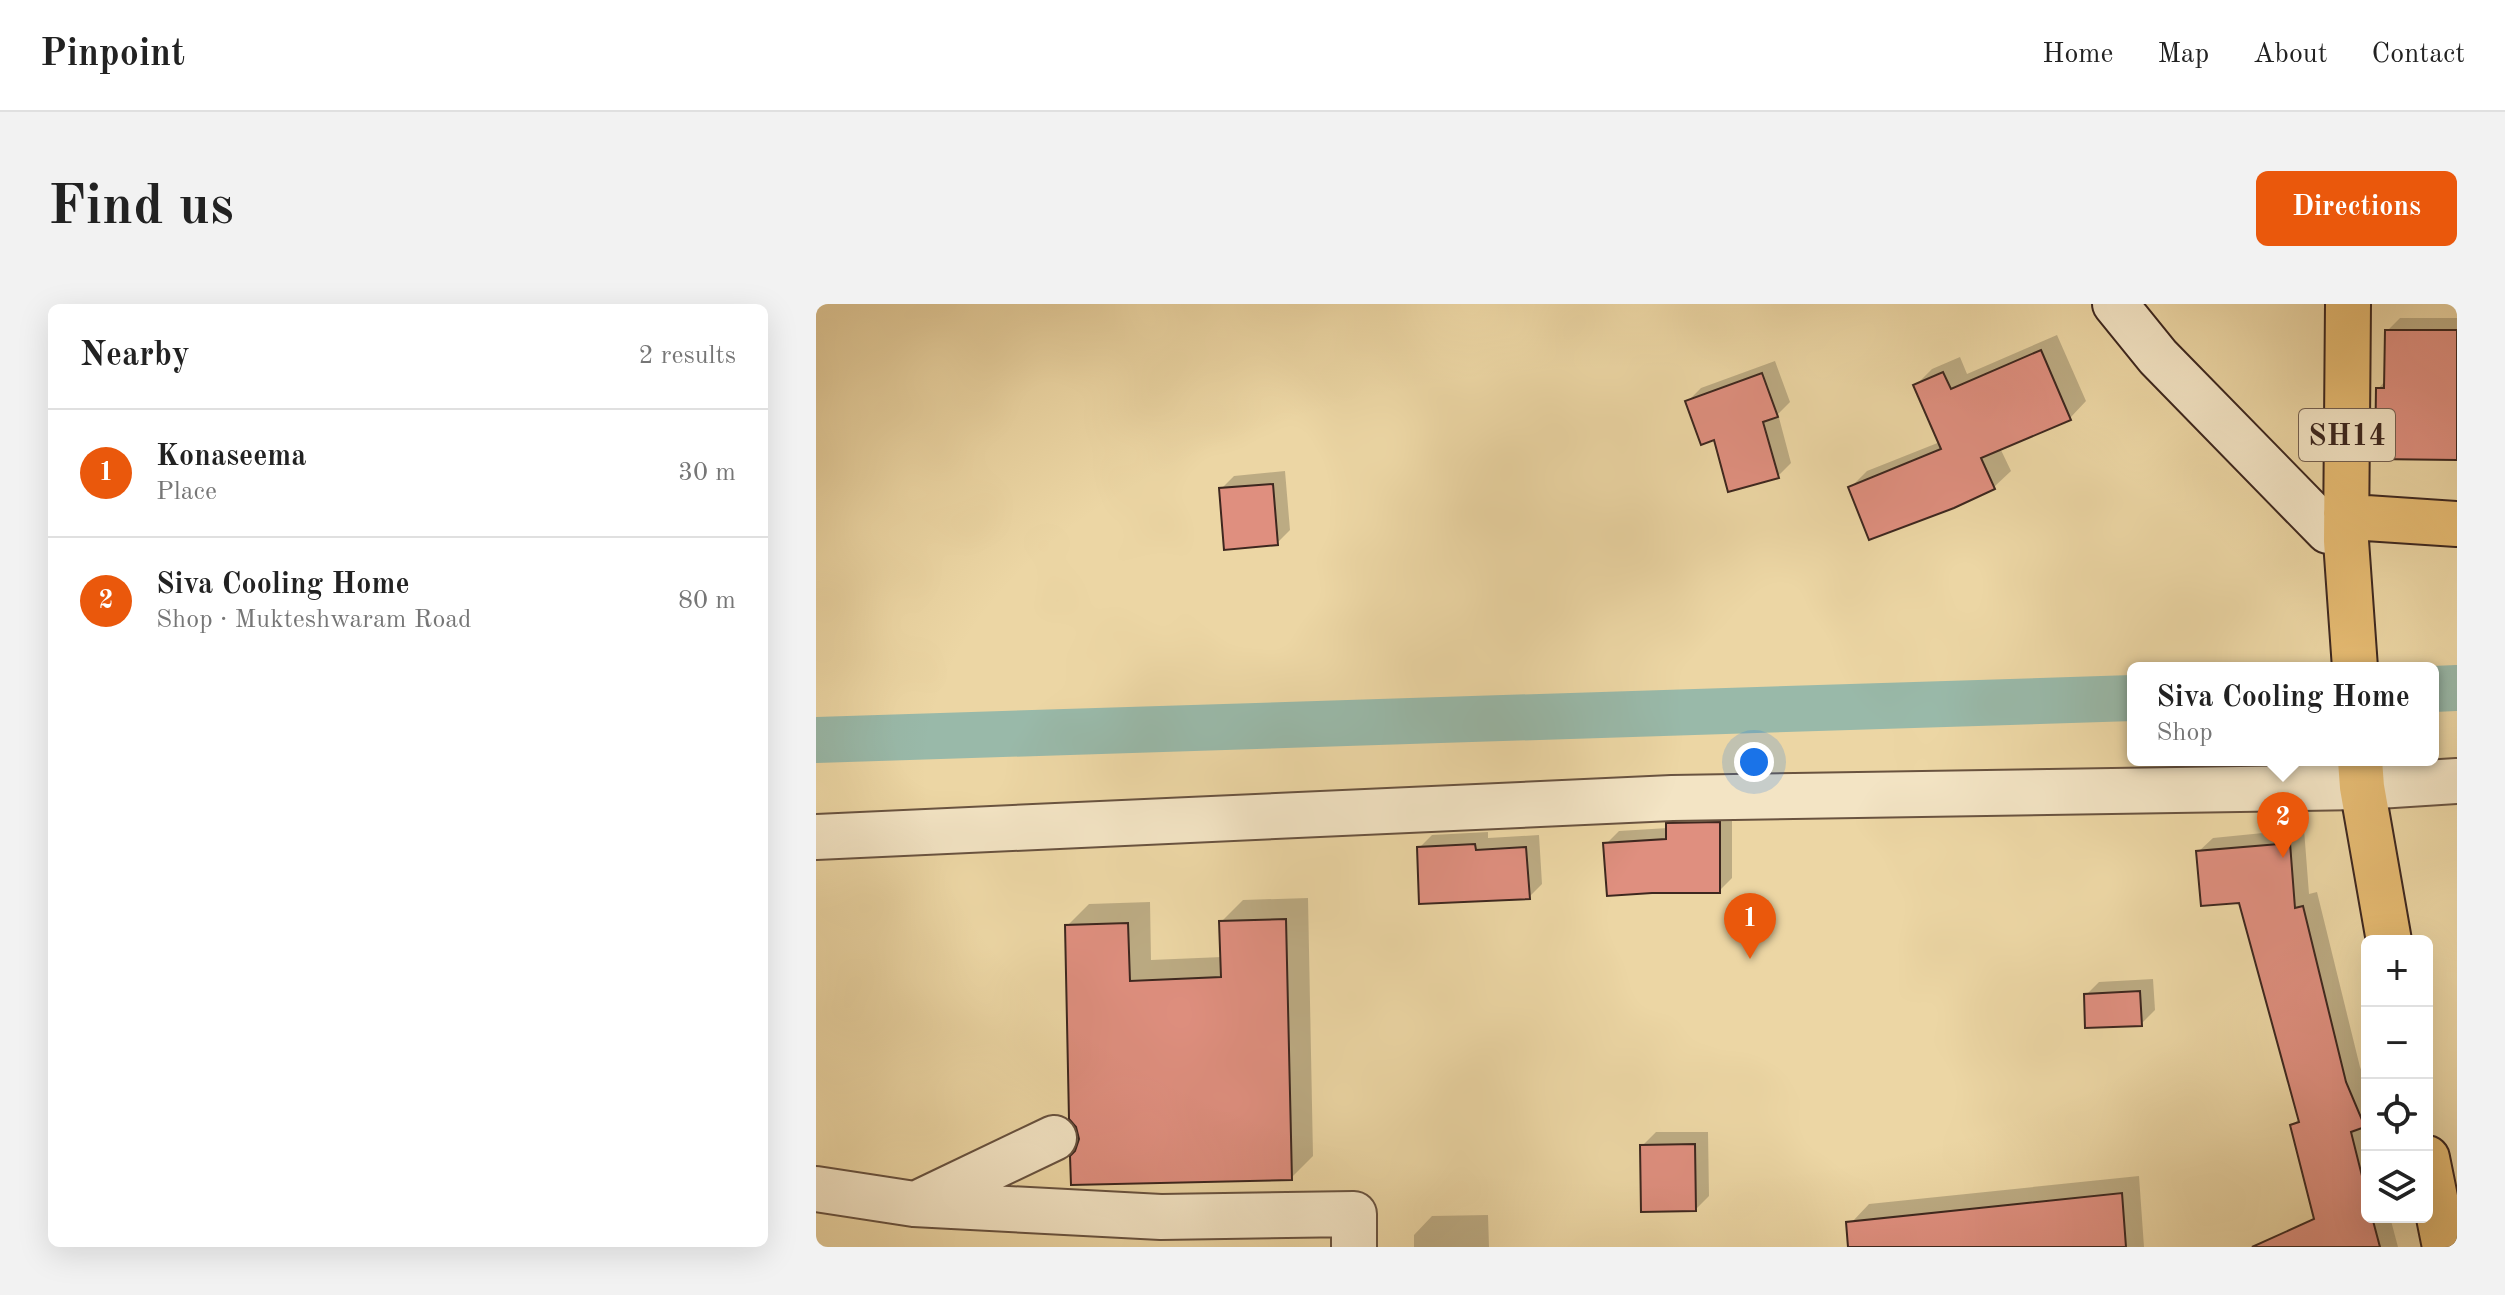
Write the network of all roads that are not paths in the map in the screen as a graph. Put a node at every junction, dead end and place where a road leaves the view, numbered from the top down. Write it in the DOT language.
graph roads {
  1 [pos="2115,304"];
  2 [pos="2348,304"];
  3 [pos="2457,524"];
  4 [pos="2347,537"];
  5 [pos="2355,662"];
  6 [pos="2361,773"];
  7 [pos="2457,781"];
  8 [pos="816,837"];
  9 [pos="2388,935"];
  10 [pos="1054,1138"];
  11 [pos="2433,1188"];
  12 [pos="816,1189"];
  13 [pos="914,1204"];
  14 [pos="1354,1247"];
  15 [pos="2445,1247"];
  1 -- 4 [label="street"];
  2 -- 4 [label="main road, SH14"];
  3 -- 4 [label="main road"];
  4 -- 5 [label="main road, SH14"];
  6 -- 7 [label="street"];
  6 -- 8 [label="street"];
  6 -- 9 [label="main road"];
  10 -- 13 [label="street"];
  11 -- 15 [label="main road"];
  12 -- 13 [label="street"];
  13 -- 14 [label="street"];
}
